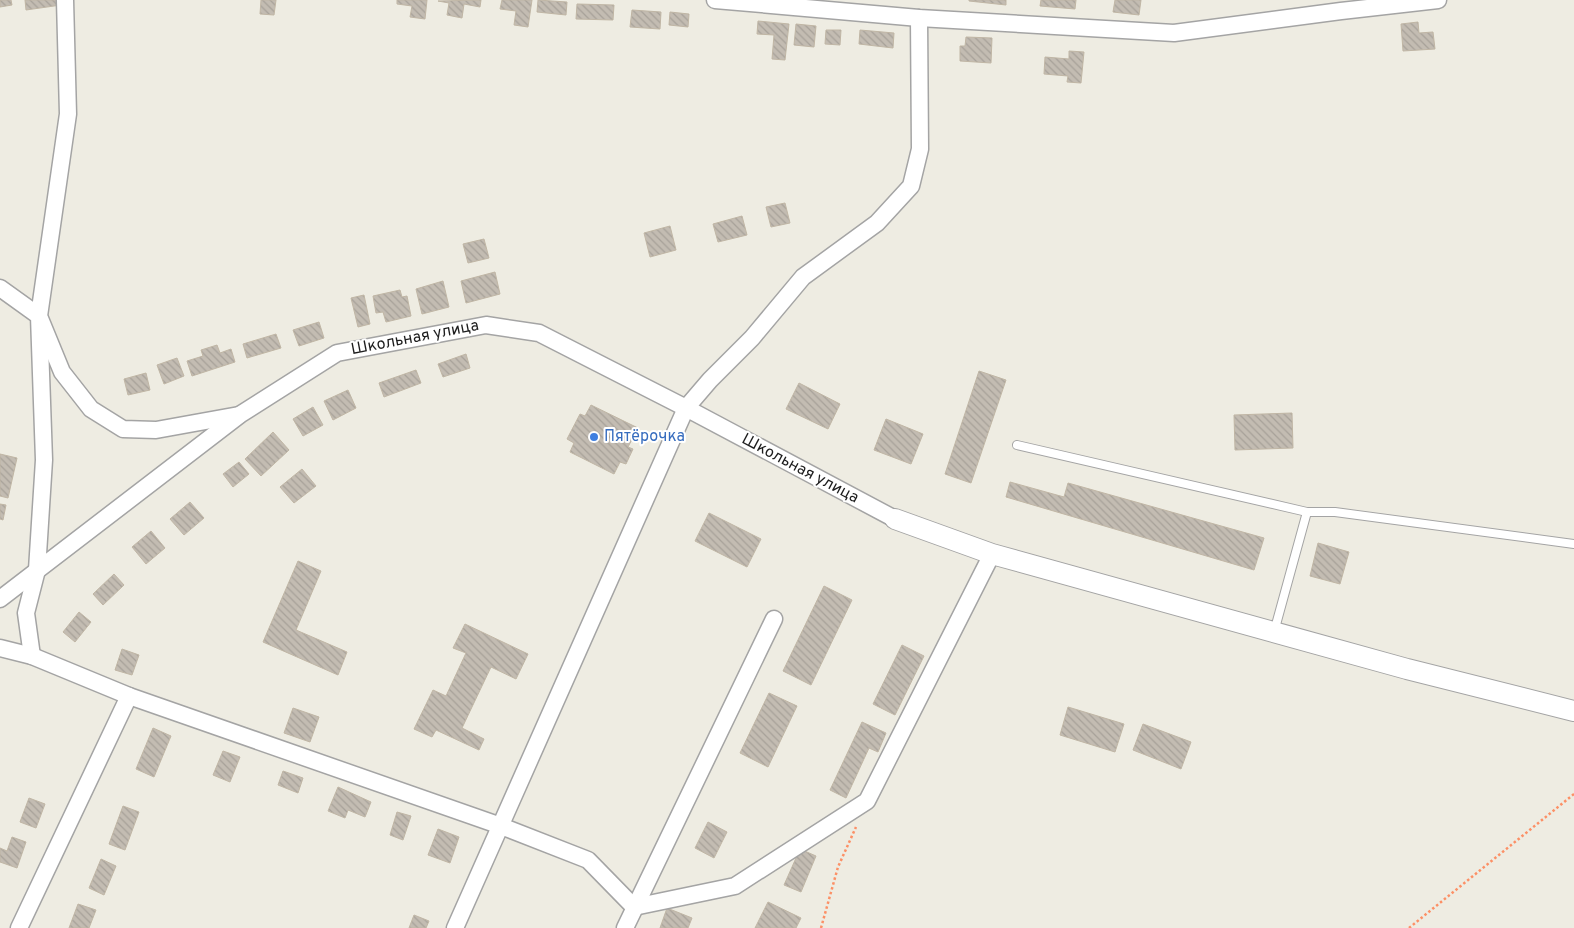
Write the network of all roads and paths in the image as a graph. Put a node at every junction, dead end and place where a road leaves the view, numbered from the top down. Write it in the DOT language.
graph roads {
  1 [pos="65,0"];
  2 [pos="715,0"];
  3 [pos="1438,0"];
  4 [pos="919,18"];
  5 [pos="0,288"];
  6 [pos="39,316"];
  7 [pos="686,408"];
  8 [pos="241,414"];
  9 [pos="1017,445"];
  10 [pos="1307,512"];
  11 [pos="895,518"];
  12 [pos="1574,544"];
  13 [pos="992,554"];
  14 [pos="37,570"];
  15 [pos="0,599"];
  16 [pos="774,619"];
  17 [pos="1273,632"];
  18 [pos="0,648"];
  19 [pos="32,656"];
  20 [pos="128,696"];
  21 [pos="1574,711"];
  22 [pos="1574,794"];
  23 [pos="501,826"];
  24 [pos="856,826"];
  25 [pos="634,907"];
  26 [pos="19,928"];
  27 [pos="456,928"];
  28 [pos="625,928"];
  29 [pos="821,928"];
  30 [pos="1410,928"];
  1 -- 6 [label="street"];
  2 -- 4 [label="street"];
  3 -- 4 [label="street"];
  4 -- 7 [label="street"];
  5 -- 6 [label="street"];
  6 -- 8 [label="street"];
  6 -- 14 [label="street"];
  7 -- 8 [label="street, Школьная улица"];
  7 -- 11 [label="street, Школьная улица"];
  7 -- 23 [label="street"];
  8 -- 14 [label="street, Школьная улица"];
  9 -- 10 [label="lane"];
  10 -- 12 [label="lane"];
  10 -- 17 [label="lane"];
  11 -- 13 [label="street"];
  13 -- 17 [label="street"];
  13 -- 25 [label="street"];
  14 -- 15 [label="street, Школьная улица"];
  14 -- 19 [label="street"];
  16 -- 25 [label="street"];
  17 -- 21 [label="street"];
  18 -- 19 [label="street"];
  19 -- 20 [label="street"];
  20 -- 23 [label="street"];
  20 -- 26 [label="street"];
  22 -- 30 [label="path"];
  23 -- 25 [label="street"];
  23 -- 27 [label="street"];
  24 -- 29 [label="path"];
  25 -- 28 [label="street"];
}
